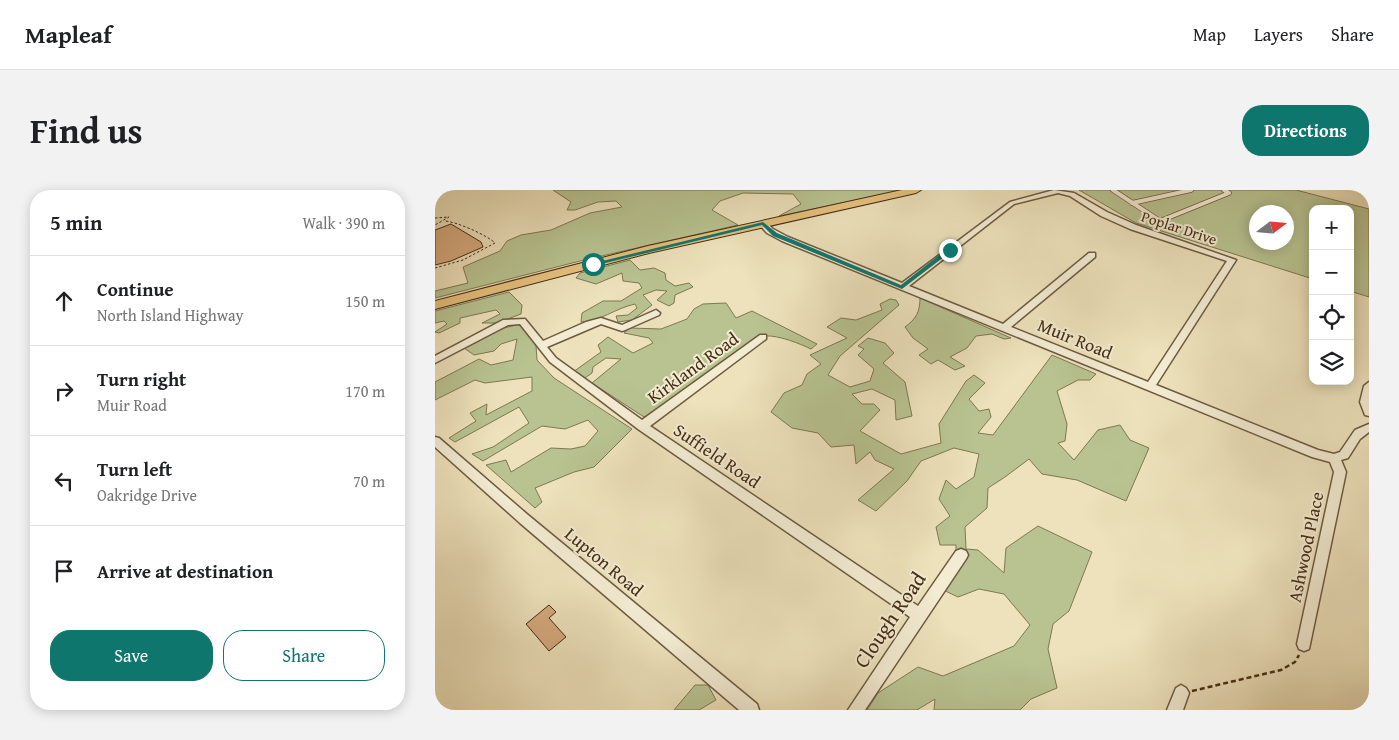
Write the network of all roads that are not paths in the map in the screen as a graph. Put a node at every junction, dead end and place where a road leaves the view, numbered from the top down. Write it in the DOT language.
graph roads {
  1 [pos="916,190"];
  2 [pos="1113,190"];
  3 [pos="1191,190"];
  4 [pos="1223,190"];
  5 [pos="1132,203"];
  6 [pos="763,224"];
  7 [pos="1092,255"];
  8 [pos="902,287"];
  9 [pos="435,305"];
  10 [pos="656,313"];
  11 [pos="1004,328"];
  12 [pos="763,337"];
  13 [pos="543,346"];
  14 [pos="435,360"];
  15 [pos="1150,386"];
  16 [pos="1369,386"];
  17 [pos="1369,412"];
  18 [pos="642,426"];
  19 [pos="1369,428"];
  20 [pos="435,441"];
  21 [pos="1334,458"];
  22 [pos="961,555"];
  23 [pos="919,615"];
  24 [pos="1304,644"];
  25 [pos="1181,693"];
  26 [pos="751,710"];
  27 [pos="855,710"];
  28 [pos="1175,710"];
  1 -- 6 [label="main road"];
  2 -- 5 [label="lane"];
  3 -- 5 [label="lane"];
  4 -- 5 [label="lane"];
  6 -- 8 [label="street, Muir Road"];
  6 -- 9 [label="main road"];
  7 -- 11 [label="street"];
  8 -- 11 [label="street, Muir Road"];
  8 -- 15 [label="street, Poplar Drive"];
  10 -- 13 [label="street"];
  11 -- 15 [label="street, Muir Road"];
  12 -- 18 [label="street, Kirkland Road"];
  13 -- 14 [label="street, Suffield Road"];
  13 -- 18 [label="street, Suffield Road"];
  15 -- 21 [label="street, Muir Road"];
  16 -- 17 [label="street"];
  18 -- 23 [label="street, Suffield Road"];
  19 -- 21 [label="street"];
  20 -- 26 [label="street, Lupton Road"];
  21 -- 24 [label="street, Ashwood Place"];
  22 -- 23 [label="street, Clough Road"];
  23 -- 27 [label="street, Clough Road"];
  25 -- 28 [label="street"];
}
